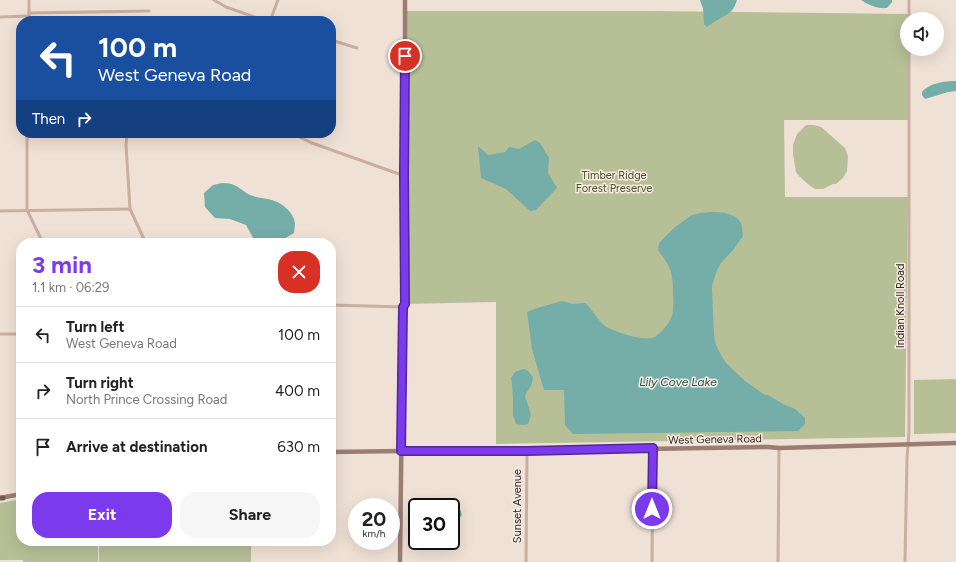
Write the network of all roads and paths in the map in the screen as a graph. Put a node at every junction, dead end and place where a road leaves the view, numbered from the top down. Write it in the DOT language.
graph roads {
  1 [pos="29,0"];
  2 [pos="214,0"];
  3 [pos="278,0"];
  4 [pos="405,0"];
  5 [pos="910,0"];
  6 [pos="149,11"];
  7 [pos="910,12"];
  8 [pos="29,15"];
  9 [pos="0,16"];
  10 [pos="252,16"];
  11 [pos="272,16"];
  12 [pos="336,41"];
  13 [pos="358,48"];
  14 [pos="909,56"];
  15 [pos="27,138"];
  16 [pos="127,138"];
  17 [pos="302,138"];
  18 [pos="404,175"];
  19 [pos="130,208"];
  20 [pos="27,210"];
  21 [pos="0,211"];
  22 [pos="41,238"];
  23 [pos="144,238"];
  24 [pos="336,305"];
  25 [pos="403,307"];
  26 [pos="0,334"];
  27 [pos="16,334"];
  28 [pos="956,443"];
  29 [pos="908,444"];
  30 [pos="653,448"];
  31 [pos="779,448"];
  32 [pos="401,451"];
  33 [pos="527,451"];
  34 [pos="336,452"];
  35 [pos="16,495"];
  36 [pos="1,498"];
  37 [pos="400,562"];
  38 [pos="526,562"];
  39 [pos="652,562"];
  40 [pos="778,562"];
  41 [pos="905,562"];
  1 -- 8 [label="street"];
  2 -- 10 [label="street"];
  3 -- 11 [label="street"];
  4 -- 18 [label="main road"];
  5 -- 7 [label="street"];
  6 -- 8 [label="street"];
  8 -- 9 [label="street"];
  12 -- 13 [label="street"];
  14 -- 29 [label="street, Indian Knoll Road"];
  15 -- 20 [label="street"];
  16 -- 19 [label="street"];
  17 -- 18 [label="street"];
  18 -- 25 [label="main road"];
  19 -- 20 [label="street"];
  19 -- 23 [label="street"];
  20 -- 21 [label="street"];
  20 -- 22 [label="street"];
  24 -- 25 [label="street"];
  25 -- 32 [label="main road"];
  26 -- 27 [label="street"];
  28 -- 29 [label="main road, West Geneva Road"];
  29 -- 31 [label="main road, West Geneva Road"];
  29 -- 41 [label="street, Indian Knoll Road"];
  30 -- 31 [label="main road, West Geneva Road"];
  30 -- 33 [label="main road, West Geneva Road"];
  30 -- 39 [label="street"];
  31 -- 40 [label="street"];
  32 -- 33 [label="main road, West Geneva Road"];
  32 -- 34 [label="main road, West Geneva Road"];
  32 -- 37 [label="main road"];
  33 -- 38 [label="street, Sunset Avenue"];
  35 -- 36 [label="main road"];
}
